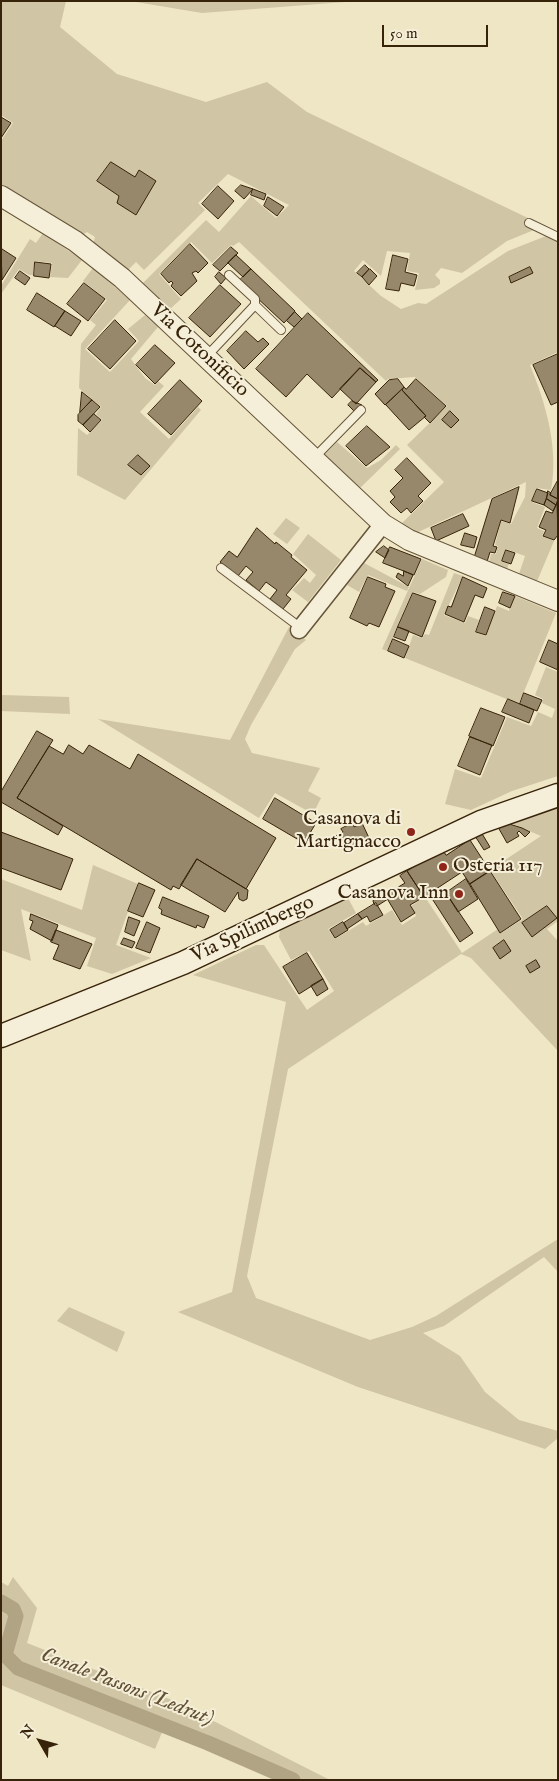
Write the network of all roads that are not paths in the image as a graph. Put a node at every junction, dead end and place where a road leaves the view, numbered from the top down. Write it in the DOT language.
graph roads {
  1 [pos="1,196"];
  2 [pos="529,223"];
  3 [pos="558,237"];
  4 [pos="229,275"];
  5 [pos="255,305"];
  6 [pos="280,330"];
  7 [pos="206,357"];
  8 [pos="361,410"];
  9 [pos="313,459"];
  10 [pos="383,524"];
  11 [pos="221,568"];
  12 [pos="558,601"];
  13 [pos="300,629"];
  14 [pos="558,795"];
  15 [pos="1,1036"];
  1 -- 7 [label="street, Via Cotonificio"];
  2 -- 3 [label="lane"];
  4 -- 5 [label="lane"];
  5 -- 6 [label="lane"];
  5 -- 7 [label="lane"];
  7 -- 9 [label="street, Via Cotonificio"];
  8 -- 9 [label="lane"];
  9 -- 10 [label="street, Via Cotonificio"];
  10 -- 12 [label="street, Via Cotonificio"];
  10 -- 13 [label="street"];
  11 -- 13 [label="lane"];
  14 -- 15 [label="main road, Via Spilimbergo"];
}
